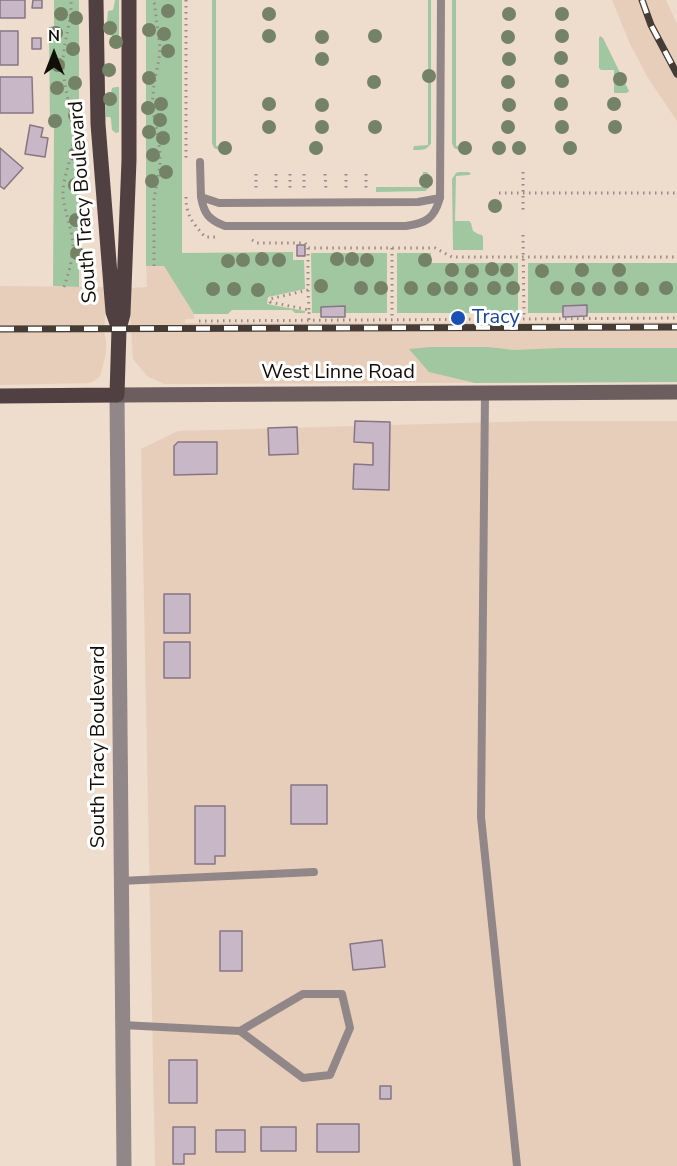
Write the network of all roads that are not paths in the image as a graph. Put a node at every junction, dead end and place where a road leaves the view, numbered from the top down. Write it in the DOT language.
graph roads {
  1 [pos="96,0"];
  2 [pos="129,0"];
  3 [pos="441,0"];
  4 [pos="200,162"];
  5 [pos="201,198"];
  6 [pos="440,198"];
  7 [pos="119,328"];
  8 [pos="677,392"];
  9 [pos="485,394"];
  10 [pos="117,395"];
  11 [pos="0,396"];
  12 [pos="314,872"];
  13 [pos="120,881"];
  14 [pos="122,1025"];
  15 [pos="240,1031"];
  16 [pos="124,1166"];
  17 [pos="517,1166"];
  1 -- 7 [label="main road, South Tracy Boulevard"];
  2 -- 7 [label="main road, South Tracy Boulevard"];
  3 -- 6 [label="lane"];
  4 -- 5 [label="lane"];
  5 -- 6 [label="lane"];
  5 -- 6 [label="lane"];
  7 -- 10 [label="main road, South Tracy Boulevard"];
  8 -- 9 [label="street, West Linne Road"];
  9 -- 10 [label="street, West Linne Road"];
  9 -- 17 [label="lane"];
  10 -- 11 [label="main road, West Linne Road"];
  10 -- 13 [label="street, South Tracy Boulevard"];
  12 -- 13 [label="lane"];
  13 -- 14 [label="street, South Tracy Boulevard"];
  14 -- 15 [label="lane"];
  14 -- 16 [label="street, South Tracy Boulevard"];
  15 -- 15 [label="lane"];
}
